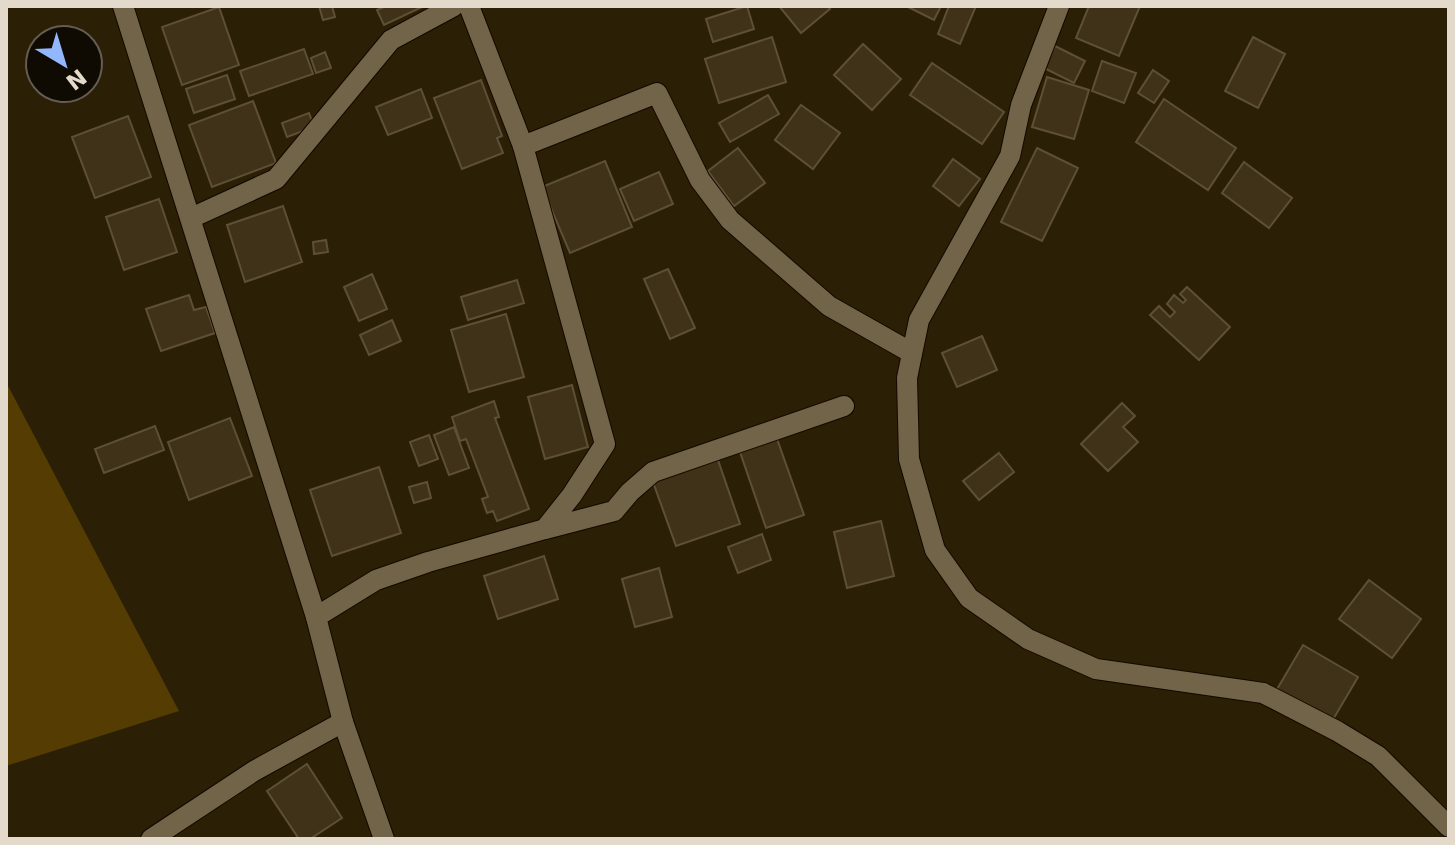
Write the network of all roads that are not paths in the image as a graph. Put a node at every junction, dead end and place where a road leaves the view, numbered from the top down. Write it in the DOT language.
graph roads {
  1 [pos="123,6"];
  2 [pos="454,6"];
  3 [pos="469,6"];
  4 [pos="1059,6"];
  5 [pos="523,146"];
  6 [pos="191,218"];
  7 [pos="912,353"];
  8 [pos="844,406"];
  9 [pos="545,529"];
  10 [pos="316,617"];
  11 [pos="343,722"];
  12 [pos="1449,827"];
  13 [pos="151,839"];
  14 [pos="384,839"];
  1 -- 6 [label="street"];
  2 -- 6 [label="street"];
  3 -- 5 [label="street"];
  4 -- 7 [label="street"];
  5 -- 7 [label="street"];
  5 -- 9 [label="street"];
  6 -- 10 [label="street"];
  7 -- 12 [label="street"];
  8 -- 9 [label="street"];
  9 -- 10 [label="street"];
  10 -- 11 [label="street"];
  11 -- 13 [label="street"];
  11 -- 14 [label="street"];
}
